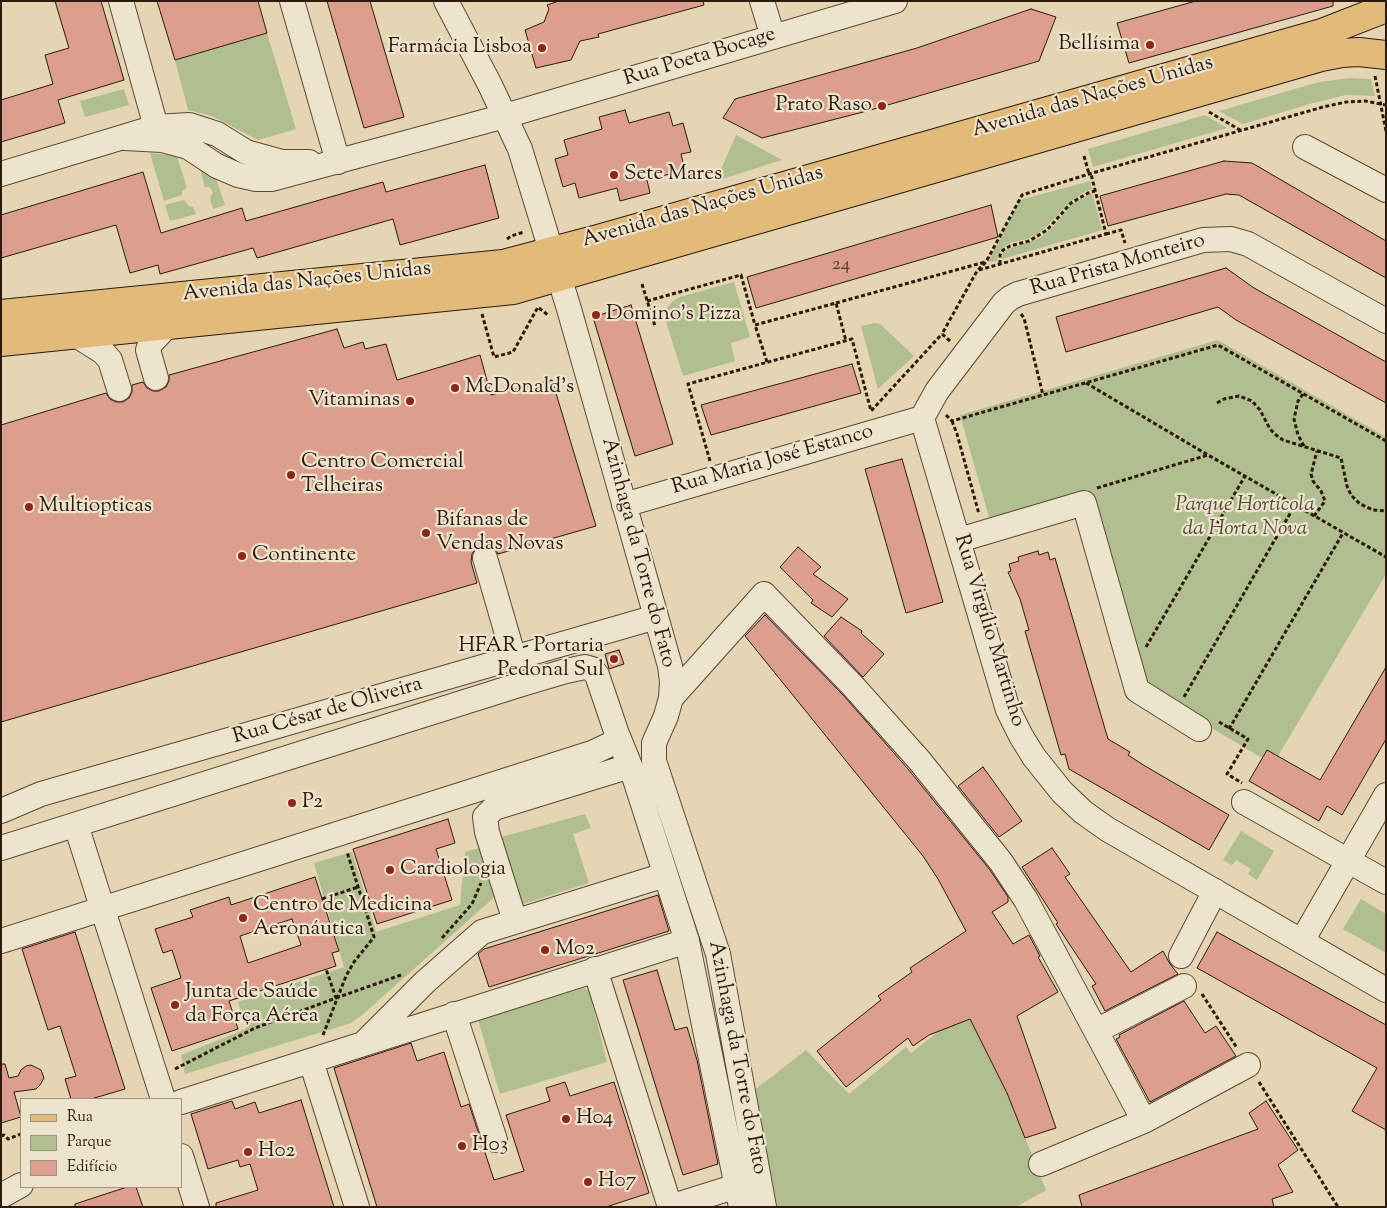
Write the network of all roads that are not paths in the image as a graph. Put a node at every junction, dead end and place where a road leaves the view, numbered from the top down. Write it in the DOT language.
graph roads {
  1 [pos="121,1"];
  2 [pos="292,1"];
  3 [pos="446,1"];
  4 [pos="762,1"];
  5 [pos="895,1"];
  6 [pos="1386,8"];
  7 [pos="772,36"];
  8 [pos="1386,55"];
  9 [pos="505,116"];
  10 [pos="156,127"];
  11 [pos="126,138"];
  12 [pos="1306,147"];
  13 [pos="338,162"];
  14 [pos="1,174"];
  15 [pos="1386,190"];
  16 [pos="556,264"];
  17 [pos="1,314"];
  18 [pos="1386,321"];
  19 [pos="168,326"];
  20 [pos="124,330"];
  21 [pos="76,335"];
  22 [pos="1,342"];
  23 [pos="137,384"];
  24 [pos="927,409"];
  25 [pos="624,505"];
  26 [pos="959,540"];
  27 [pos="480,559"];
  28 [pos="656,617"];
  29 [pos="510,659"];
  30 [pos="671,698"];
  31 [pos="1206,724"];
  32 [pos="617,734"];
  33 [pos="630,766"];
  34 [pos="1247,794"];
  35 [pos="1386,795"];
  36 [pos="1,811"];
  37 [pos="76,825"];
  38 [pos="1,848"];
  39 [pos="1348,860"];
  40 [pos="665,876"];
  41 [pos="1386,882"];
  42 [pos="1214,891"];
  43 [pos="103,908"];
  44 [pos="515,921"];
  45 [pos="1,941"];
  46 [pos="686,941"];
  47 [pos="1302,942"];
  48 [pos="1181,956"];
  49 [pos="595,969"];
  50 [pos="1184,986"];
  51 [pos="1386,990"];
  52 [pos="454,1014"];
  53 [pos="1096,1031"];
  54 [pos="363,1044"];
  55 [pos="320,1058"];
  56 [pos="1248,1065"];
  57 [pos="160,1089"];
  58 [pos="182,1102"];
  59 [pos="1144,1121"];
  60 [pos="495,1140"];
  61 [pos="182,1159"];
  62 [pos="1041,1164"];
  63 [pos="20,1186"];
  64 [pos="1,1196"];
  65 [pos="739,1196"];
  66 [pos="197,1207"];
  67 [pos="357,1207"];
  68 [pos="670,1207"];
  69 [pos="764,1207"];
  1 -- 10 [label="street"];
  2 -- 13 [label="street"];
  3 -- 9 [label="street, Azinhaga da Torre do Fato"];
  4 -- 7 [label="street"];
  5 -- 7 [label="street, Rua Poeta Bocage"];
  6 -- 16 [label="main road, Avenida das Nações Unidas"];
  7 -- 9 [label="street, Rua Poeta Bocage"];
  8 -- 16 [label="main road, Avenida das Nações Unidas"];
  9 -- 13 [label="street, Rua Poeta Bocage"];
  9 -- 16 [label="street, Azinhaga da Torre do Fato"];
  10 -- 11 [label="street"];
  10 -- 13 [label="street"];
  11 -- 13 [label="street"];
  11 -- 14 [label="street"];
  12 -- 15 [label="street"];
  16 -- 17 [label="main road, Avenida das Nações Unidas"];
  16 -- 19 [label="main road, Avenida das Nações Unidas"];
  16 -- 25 [label="street, Azinhaga da Torre do Fato"];
  18 -- 24 [label="street, Rua Prista Monteiro"];
  19 -- 20 [label="main road, Avenida das Nações Unidas"];
  19 -- 23 [label="street"];
  20 -- 21 [label="main road, Avenida das Nações Unidas"];
  20 -- 23 [label="street"];
  21 -- 22 [label="main road, Avenida das Nações Unidas"];
  21 -- 23 [label="street"];
  24 -- 25 [label="street, Rua Maria José Estanco"];
  24 -- 26 [label="street, Rua Virgílio Martinho"];
  25 -- 28 [label="street, Azinhaga da Torre do Fato"];
  26 -- 31 [label="street"];
  26 -- 42 [label="street, Rua Virgílio Martinho"];
  27 -- 29 [label="street"];
  28 -- 29 [label="street, Rua César de Oliveira"];
  28 -- 30 [label="street, Azinhaga da Torre do Fato"];
  29 -- 36 [label="street, Rua César de Oliveira"];
  30 -- 53 [label="street"];
  30 -- 69 [label="street, Azinhaga da Torre do Fato"];
  32 -- 33 [label="street"];
  32 -- 37 [label="street"];
  32 -- 43 [label="street"];
  33 -- 40 [label="street"];
  33 -- 44 [label="street"];
  34 -- 39 [label="street"];
  35 -- 39 [label="street"];
  37 -- 38 [label="street"];
  37 -- 43 [label="street"];
  39 -- 41 [label="street"];
  39 -- 47 [label="street"];
  40 -- 44 [label="street"];
  40 -- 46 [label="street"];
  42 -- 47 [label="street, Rua Virgílio Martinho"];
  42 -- 48 [label="street"];
  43 -- 45 [label="street"];
  43 -- 57 [label="street"];
  44 -- 54 [label="street"];
  46 -- 49 [label="street"];
  46 -- 65 [label="street"];
  47 -- 51 [label="street, Rua Virgílio Martinho"];
  49 -- 52 [label="street"];
  49 -- 68 [label="street"];
  50 -- 53 [label="street"];
  52 -- 54 [label="street"];
  52 -- 60 [label="street"];
  53 -- 59 [label="street"];
  54 -- 55 [label="street"];
  55 -- 58 [label="street"];
  55 -- 67 [label="street"];
  56 -- 59 [label="street"];
  59 -- 62 [label="street"];
  61 -- 66 [label="street"];
  63 -- 64 [label="street"];
  65 -- 68 [label="street"];
}
